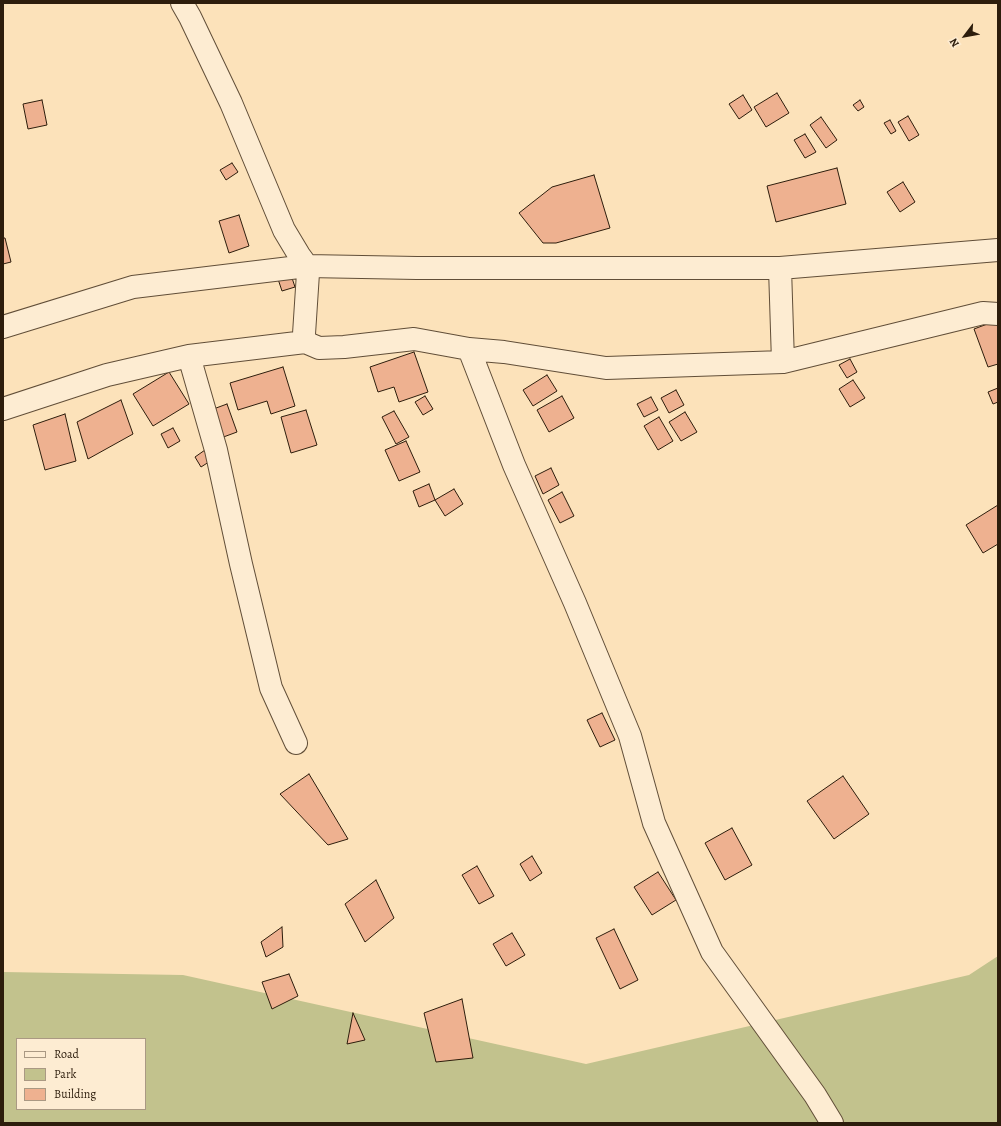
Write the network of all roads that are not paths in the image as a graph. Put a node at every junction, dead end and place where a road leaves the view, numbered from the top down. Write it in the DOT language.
graph roads {
  1 [pos="182,3"];
  2 [pos="998,250"];
  3 [pos="308,270"];
  4 [pos="780,276"];
  5 [pos="998,314"];
  6 [pos="3,327"];
  7 [pos="305,338"];
  8 [pos="469,349"];
  9 [pos="783,352"];
  10 [pos="189,356"];
  11 [pos="3,409"];
  12 [pos="296,743"];
  13 [pos="832,1123"];
  1 -- 3 [label="street"];
  2 -- 4 [label="street"];
  3 -- 4 [label="street"];
  3 -- 6 [label="street"];
  3 -- 7 [label="street"];
  4 -- 9 [label="street"];
  5 -- 9 [label="street"];
  7 -- 8 [label="street"];
  7 -- 10 [label="street"];
  8 -- 9 [label="street"];
  8 -- 13 [label="street"];
  10 -- 11 [label="street"];
  10 -- 12 [label="street"];
}
